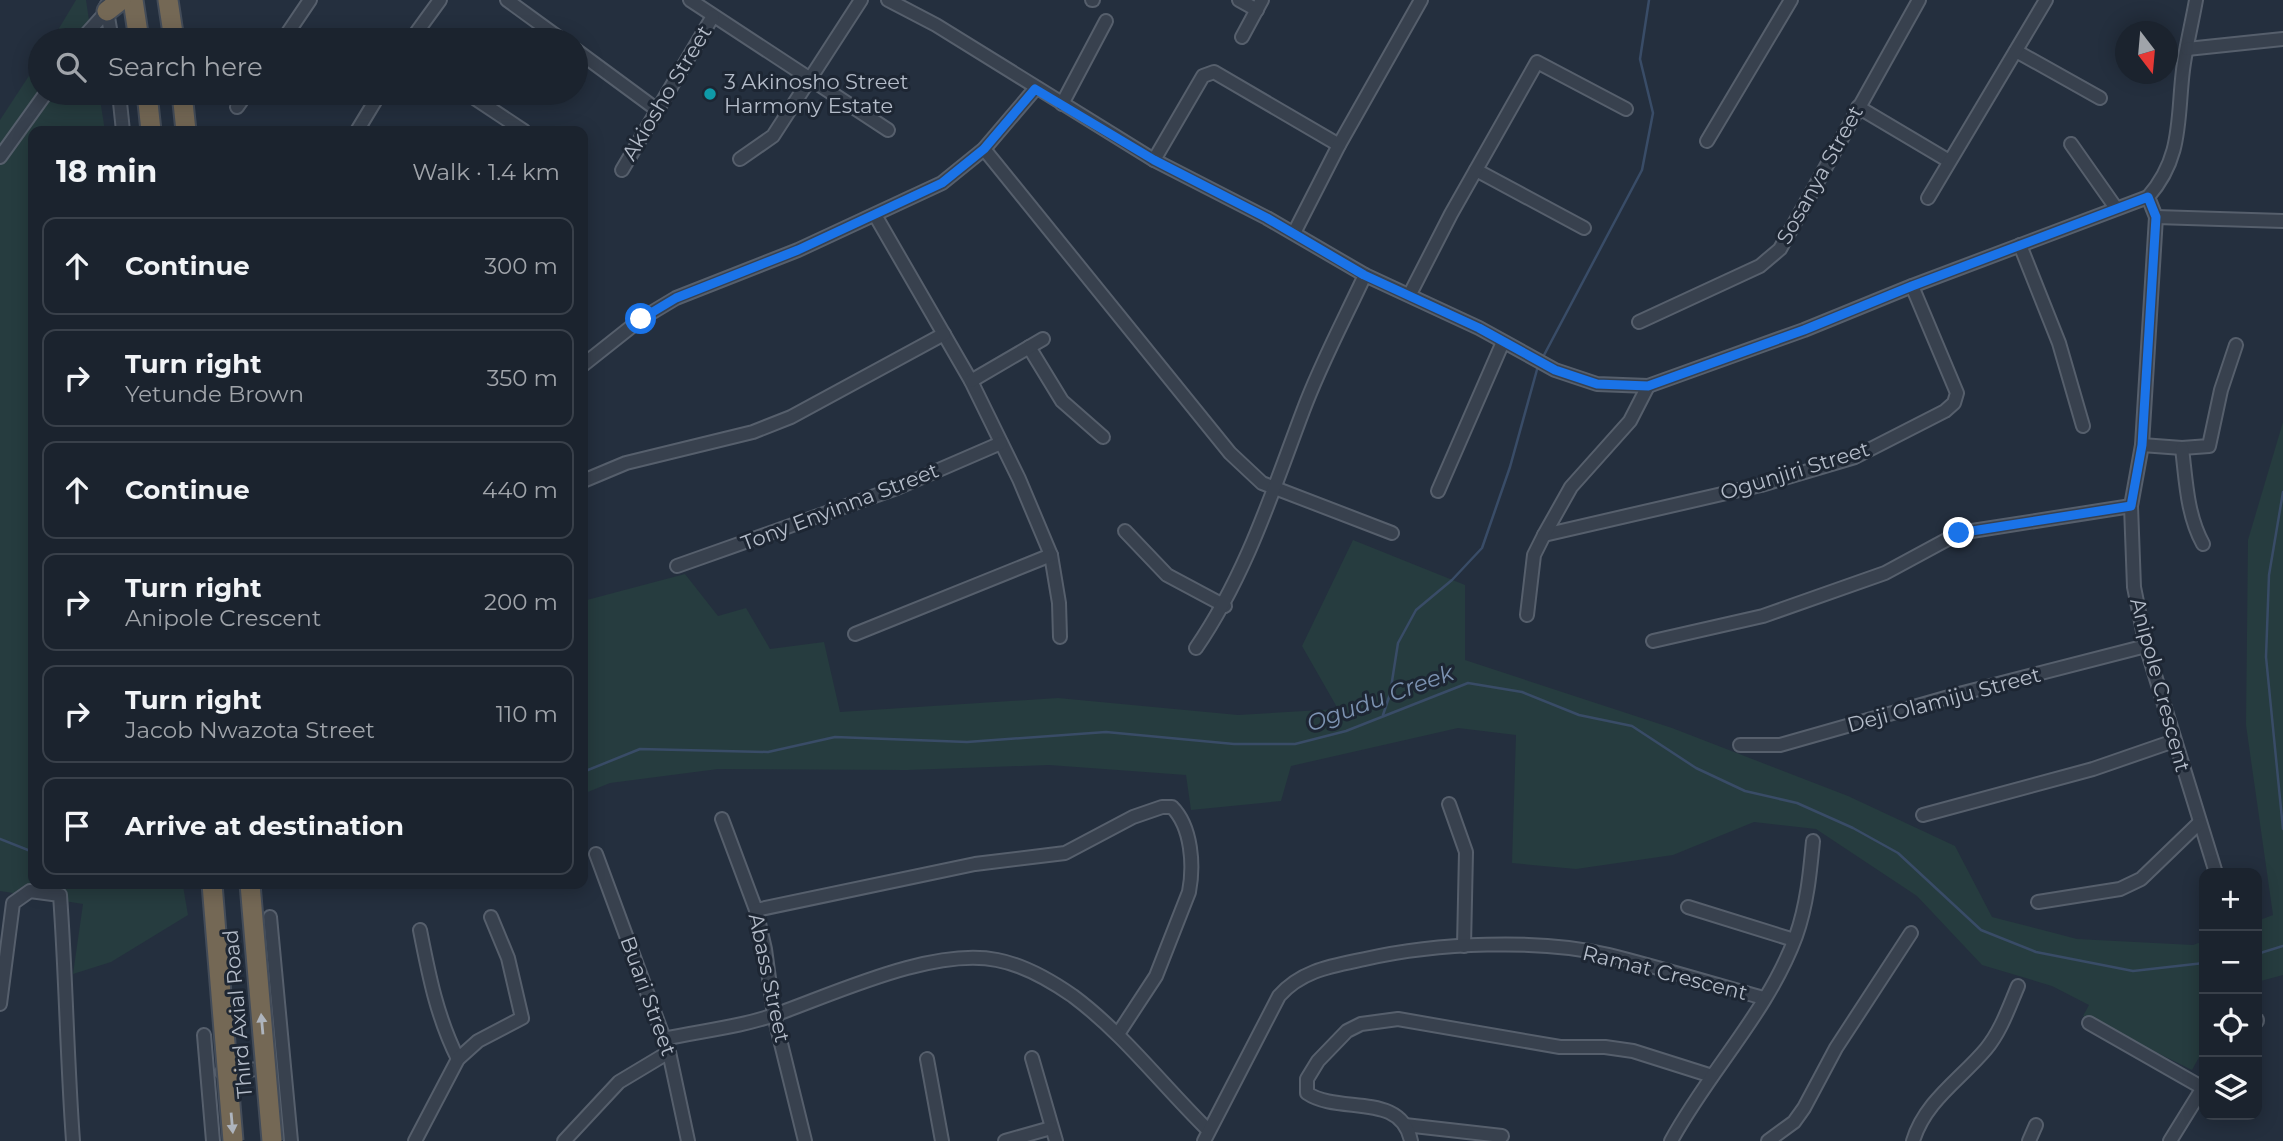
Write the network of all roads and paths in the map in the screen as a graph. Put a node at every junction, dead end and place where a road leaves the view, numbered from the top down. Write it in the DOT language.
graph roads {
  1 [pos="133,0"];
  2 [pos="168,0"];
  3 [pos="310,0"];
  4 [pos="440,0"];
  5 [pos="507,0"];
  6 [pos="690,0"];
  7 [pos="861,0"];
  8 [pos="888,0"];
  9 [pos="1239,0"];
  10 [pos="1421,0"];
  11 [pos="1791,0"];
  12 [pos="1919,0"];
  13 [pos="2046,0"];
  14 [pos="2196,0"];
  15 [pos="111,4"];
  16 [pos="1259,5"];
  17 [pos="713,16"];
  18 [pos="1106,21"];
  19 [pos="91,28"];
  20 [pos="112,28"];
  21 [pos="137,28"];
  22 [pos="172,28"];
  23 [pos="291,28"];
  24 [pos="420,28"];
  25 [pos="546,28"];
  26 [pos="1242,37"];
  27 [pos="2283,39"];
  28 [pos="2188,49"];
  29 [pos="2016,51"];
  30 [pos="588,59"];
  31 [pos="811,80"];
  32 [pos="1035,89"];
  33 [pos="2100,98"];
  34 [pos="1062,104"];
  35 [pos="37,105"];
  36 [pos="120,105"];
  37 [pos="148,105"];
  38 [pos="184,105"];
  39 [pos="373,105"];
  40 [pos="485,105"];
  41 [pos="1858,107"];
  42 [pos="1626,108"];
  43 [pos="656,109"];
  44 [pos="122,126"];
  45 [pos="150,126"];
  46 [pos="186,126"];
  47 [pos="360,126"];
  48 [pos="516,126"];
  49 [pos="888,130"];
  50 [pos="1707,141"];
  51 [pos="2071,144"];
  52 [pos="1339,145"];
  53 [pos="984,149"];
  54 [pos="0,157"];
  55 [pos="740,159"];
  56 [pos="1154,160"];
  57 [pos="1950,161"];
  58 [pos="622,170"];
  59 [pos="1476,170"];
  60 [pos="2148,197"];
  61 [pos="1928,198"];
  62 [pos="2116,208"];
  63 [pos="875,215"];
  64 [pos="2156,217"];
  65 [pos="2283,220"];
  66 [pos="1584,228"];
  67 [pos="1294,233"];
  68 [pos="2020,245"];
  69 [pos="1364,275"];
  70 [pos="1912,286"];
  71 [pos="1410,294"];
  72 [pos="1639,322"];
  73 [pos="944,334"];
  74 [pos="1043,338"];
  75 [pos="1506,344"];
  76 [pos="2236,345"];
  77 [pos="1029,347"];
  78 [pos="588,361"];
  79 [pos="971,381"];
  80 [pos="1648,386"];
  81 [pos="2083,426"];
  82 [pos="1103,438"];
  83 [pos="1001,443"];
  84 [pos="2142,445"];
  85 [pos="2182,448"];
  86 [pos="588,479"];
  87 [pos="1276,489"];
  88 [pos="1438,491"];
  89 [pos="2131,506"];
  90 [pos="1125,531"];
  91 [pos="1392,533"];
  92 [pos="1544,535"];
  93 [pos="2203,544"];
  94 [pos="1051,555"];
  95 [pos="677,566"];
  96 [pos="1225,606"];
  97 [pos="1527,615"];
  98 [pos="855,634"];
  99 [pos="1060,637"];
  100 [pos="1653,641"];
  101 [pos="2147,646"];
  102 [pos="1196,648"];
  103 [pos="2174,741"];
  104 [pos="1741,745"];
  105 [pos="1449,804"];
  106 [pos="1923,816"];
  107 [pos="722,819"];
  108 [pos="2198,824"];
  109 [pos="1813,841"];
  110 [pos="596,854"];
  111 [pos="2214,868"];
  112 [pos="212,889"];
  113 [pos="250,889"];
  114 [pos="2038,902"];
  115 [pos="1688,907"];
  116 [pos="756,911"];
  117 [pos="270,917"];
  118 [pos="491,917"];
  119 [pos="420,930"];
  120 [pos="1911,933"];
  121 [pos="1794,940"];
  122 [pos="1464,946"];
  123 [pos="2018,986"];
  124 [pos="1764,998"];
  125 [pos="0,1004"];
  126 [pos="774,1015"];
  127 [pos="2089,1023"];
  128 [pos="1118,1034"];
  129 [pos="204,1035"];
  130 [pos="663,1039"];
  131 [pos="669,1052"];
  132 [pos="1032,1058"];
  133 [pos="458,1059"];
  134 [pos="927,1059"];
  135 [pos="284,1070"];
  136 [pos="1712,1076"];
  137 [pos="208,1078"];
  138 [pos="2199,1084"];
  139 [pos="2199,1095"];
  140 [pos="1405,1125"];
  141 [pos="2036,1125"];
  142 [pos="1051,1128"];
  143 [pos="1206,1136"];
  144 [pos="1502,1136"];
  145 [pos="73,1141"];
  146 [pos="213,1141"];
  147 [pos="233,1141"];
  148 [pos="272,1141"];
  149 [pos="291,1141"];
  150 [pos="415,1141"];
  151 [pos="564,1141"];
  152 [pos="688,1141"];
  153 [pos="806,1141"];
  154 [pos="942,1141"];
  155 [pos="1005,1141"];
  156 [pos="1056,1141"];
  157 [pos="1411,1141"];
  158 [pos="1671,1141"];
  159 [pos="1768,1141"];
  160 [pos="1913,1141"];
  161 [pos="2029,1141"];
  162 [pos="2169,1141"];
  1 -- 21 [label="highway"];
  2 -- 22 [label="highway"];
  3 -- 23 [label="street"];
  4 -- 24 [label="street"];
  5 -- 25 [label="street"];
  6 -- 17 [label="street"];
  7 -- 31 [label="street"];
  8 -- 32 [label="street"];
  9 -- 16 [label="street"];
  10 -- 52 [label="street"];
  11 -- 50 [label="street"];
  12 -- 41 [label="street, Sosanya Street"];
  13 -- 29 [label="street"];
  14 -- 28 [label="street"];
  15 -- 19 [label="street"];
  15 -- 20 [label="street"];
  16 -- 26 [label="street"];
  17 -- 31 [label="street"];
  17 -- 43 [label="street, Akiosho Street"];
  18 -- 34 [label="street"];
  27 -- 28 [label="street"];
  28 -- 60 [label="street"];
  29 -- 33 [label="street"];
  29 -- 57 [label="street"];
  30 -- 43 [label="street"];
  31 -- 49 [label="street"];
  31 -- 55 [label="street"];
  32 -- 34 [label="street"];
  32 -- 53 [label="street"];
  34 -- 56 [label="street"];
  35 -- 54 [label="street"];
  36 -- 44 [label="street"];
  37 -- 45 [label="highway"];
  38 -- 46 [label="highway"];
  39 -- 47 [label="street"];
  40 -- 48 [label="street"];
  41 -- 57 [label="street"];
  41 -- 72 [label="street, Sosanya Street"];
  42 -- 59 [label="street"];
  43 -- 58 [label="street, Akiosho Street"];
  51 -- 62 [label="street"];
  52 -- 56 [label="street"];
  52 -- 67 [label="street"];
  53 -- 63 [label="street"];
  53 -- 87 [label="street"];
  56 -- 67 [label="street"];
  57 -- 61 [label="street"];
  59 -- 66 [label="street"];
  59 -- 71 [label="street"];
  60 -- 62 [label="street"];
  60 -- 64 [label="street, Anipole Crescent"];
  62 -- 68 [label="street"];
  63 -- 73 [label="street"];
  63 -- 78 [label="street"];
  64 -- 65 [label="street"];
  64 -- 84 [label="street, Anipole Crescent"];
  67 -- 69 [label="street"];
  68 -- 70 [label="street"];
  68 -- 81 [label="street"];
  69 -- 71 [label="street"];
  69 -- 87 [label="street"];
  70 -- 80 [label="street"];
  70 -- 92 [label="street, Ogunjiri Street"];
  71 -- 75 [label="street"];
  73 -- 79 [label="street"];
  73 -- 86 [label="street"];
  74 -- 77 [label="street"];
  75 -- 80 [label="street"];
  75 -- 88 [label="street"];
  76 -- 85 [label="street"];
  77 -- 79 [label="street"];
  77 -- 82 [label="street"];
  79 -- 83 [label="street"];
  80 -- 92 [label="street"];
  83 -- 94 [label="street"];
  83 -- 95 [label="street, Tony Enyinna Street"];
  84 -- 85 [label="street"];
  84 -- 89 [label="street, Anipole Crescent"];
  85 -- 93 [label="street"];
  87 -- 91 [label="street"];
  87 -- 96 [label="street"];
  89 -- 100 [label="street"];
  89 -- 101 [label="street, Anipole Crescent"];
  90 -- 96 [label="street"];
  92 -- 97 [label="street"];
  94 -- 98 [label="street"];
  94 -- 99 [label="street"];
  96 -- 102 [label="street"];
  101 -- 103 [label="street, Anipole Crescent"];
  101 -- 104 [label="street, Deji Olamiju Street"];
  103 -- 106 [label="street"];
  103 -- 108 [label="street, Anipole Crescent"];
  105 -- 122 [label="street"];
  107 -- 116 [label="street, Abass Street"];
  108 -- 111 [label="street, Anipole Crescent"];
  108 -- 114 [label="street"];
  109 -- 121 [label="street"];
  110 -- 130 [label="street, Buari Street"];
  112 -- 147 [label="highway, Third Axial Road, one-way, bridge"];
  148 -- 113 [label="highway, Third Axial Road, one-way, bridge"];
  115 -- 121 [label="street"];
  116 -- 126 [label="street, Abass Street"];
  116 -- 128 [label="street"];
  117 -- 135 [label="street"];
  118 -- 133 [label="street"];
  119 -- 133 [label="street"];
  120 -- 159 [label="street"];
  121 -- 124 [label="street"];
  122 -- 124 [label="street, Ramat Crescent"];
  122 -- 143 [label="street, Ramat Crescent"];
  123 -- 160 [label="street"];
  124 -- 136 [label="street"];
  125 -- 145 [label="street"];
  126 -- 128 [label="street"];
  126 -- 130 [label="street"];
  126 -- 153 [label="street, Abass Street"];
  127 -- 138 [label="street"];
  128 -- 143 [label="street"];
  129 -- 137 [label="street"];
  130 -- 131 [label="street, Buari Street"];
  131 -- 151 [label="street"];
  131 -- 152 [label="street, Buari Street"];
  132 -- 142 [label="street"];
  133 -- 150 [label="street"];
  134 -- 154 [label="street"];
  135 -- 137 [label="street"];
  135 -- 149 [label="street"];
  136 -- 140 [label="street"];
  136 -- 158 [label="street"];
  137 -- 146 [label="street"];
  139 -- 162 [label="street"];
  140 -- 144 [label="street"];
  140 -- 157 [label="street"];
  141 -- 161 [label="street"];
  142 -- 155 [label="street"];
  142 -- 156 [label="street"];
}
